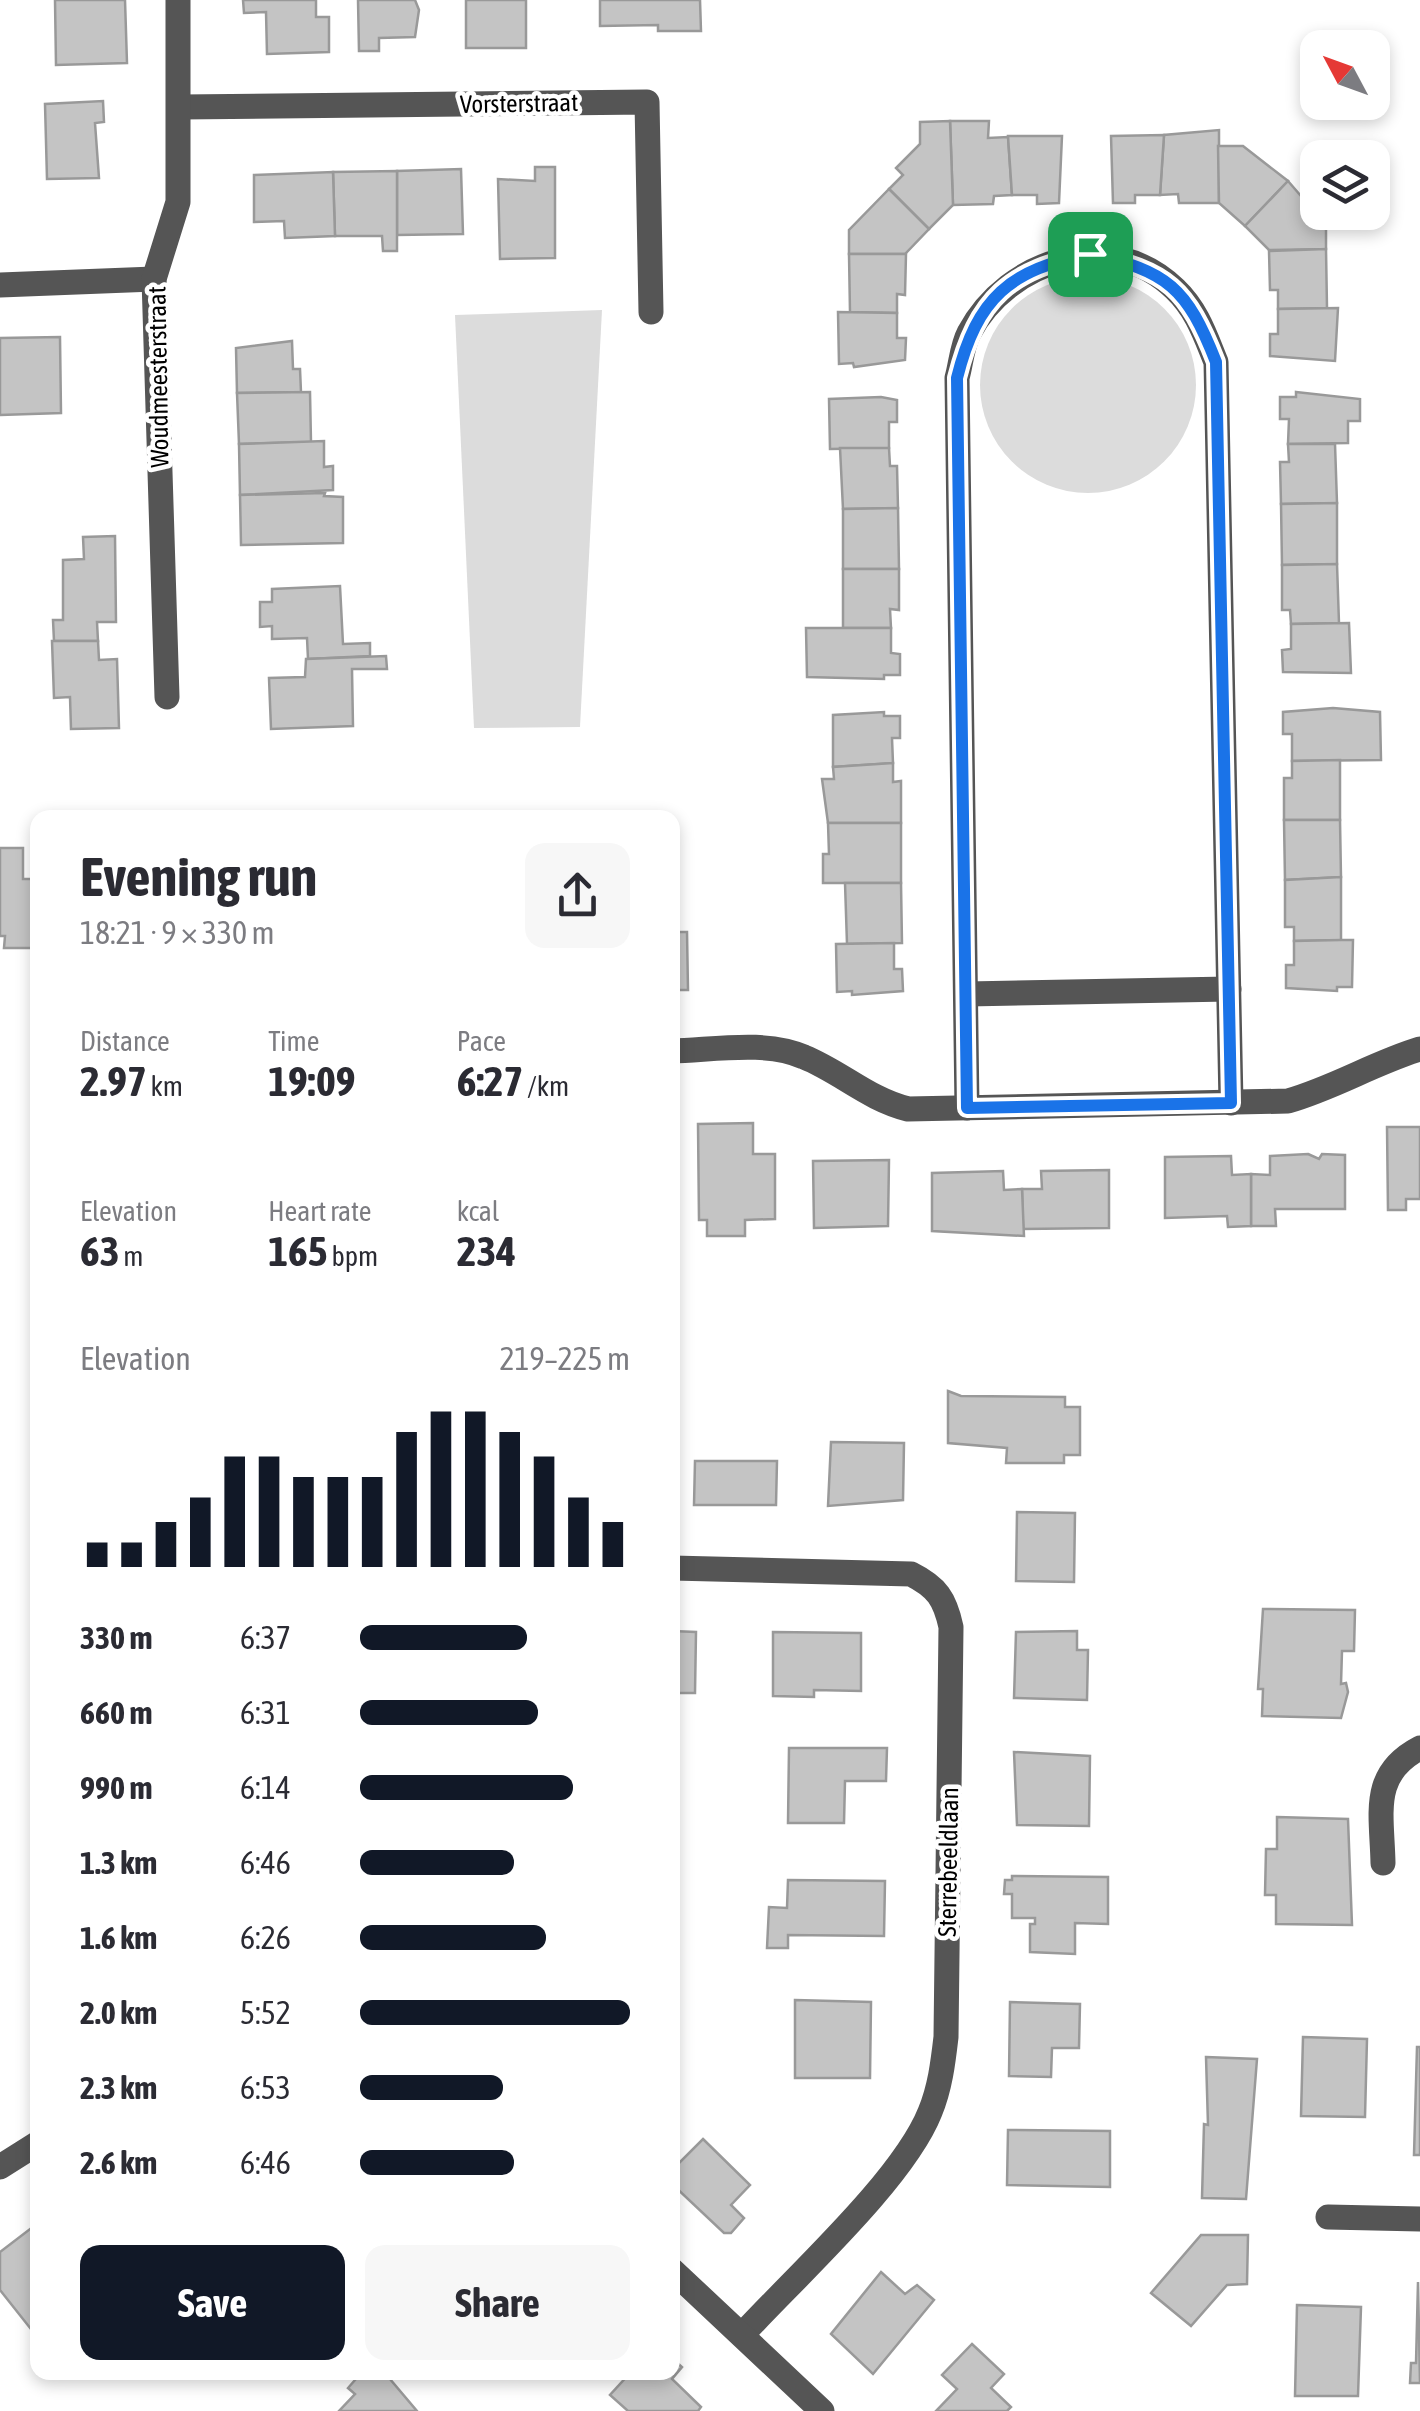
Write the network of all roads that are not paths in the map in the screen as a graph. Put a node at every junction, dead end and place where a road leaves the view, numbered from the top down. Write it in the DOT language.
graph roads {
  1 [pos="178,0"];
  2 [pos="181,107"];
  3 [pos="154,279"];
  4 [pos="0,285"];
  5 [pos="651,312"];
  6 [pos="167,697"];
  7 [pos="1228,989"];
  8 [pos="966,994"];
  9 [pos="1420,1049"];
  10 [pos="680,1050"];
  11 [pos="1231,1103"];
  12 [pos="967,1108"];
  13 [pos="680,1568"];
  14 [pos="1420,1748"];
  15 [pos="1383,1863"];
  16 [pos="30,2147"];
  17 [pos="0,2167"];
  18 [pos="1328,2217"];
  19 [pos="1420,2219"];
  20 [pos="680,2277"];
  21 [pos="742,2335"];
  22 [pos="822,2411"];
  1 -- 2 [label="street, Woudmeesterstraat"];
  2 -- 3 [label="street, Woudmeesterstraat"];
  2 -- 5 [label="street, Vorsterstraat"];
  3 -- 4 [label="street"];
  3 -- 6 [label="street, Woudmeesterstraat"];
  7 -- 8 [label="street"];
  7 -- 8 [label="street"];
  7 -- 11 [label="street"];
  8 -- 12 [label="street"];
  9 -- 11 [label="street"];
  10 -- 12 [label="street"];
  11 -- 12 [label="street"];
  13 -- 21 [label="street, Sterrebeeldlaan"];
  14 -- 15 [label="street"];
  16 -- 17 [label="street"];
  18 -- 19 [label="street"];
  20 -- 21 [label="street"];
  21 -- 22 [label="street"];
}
